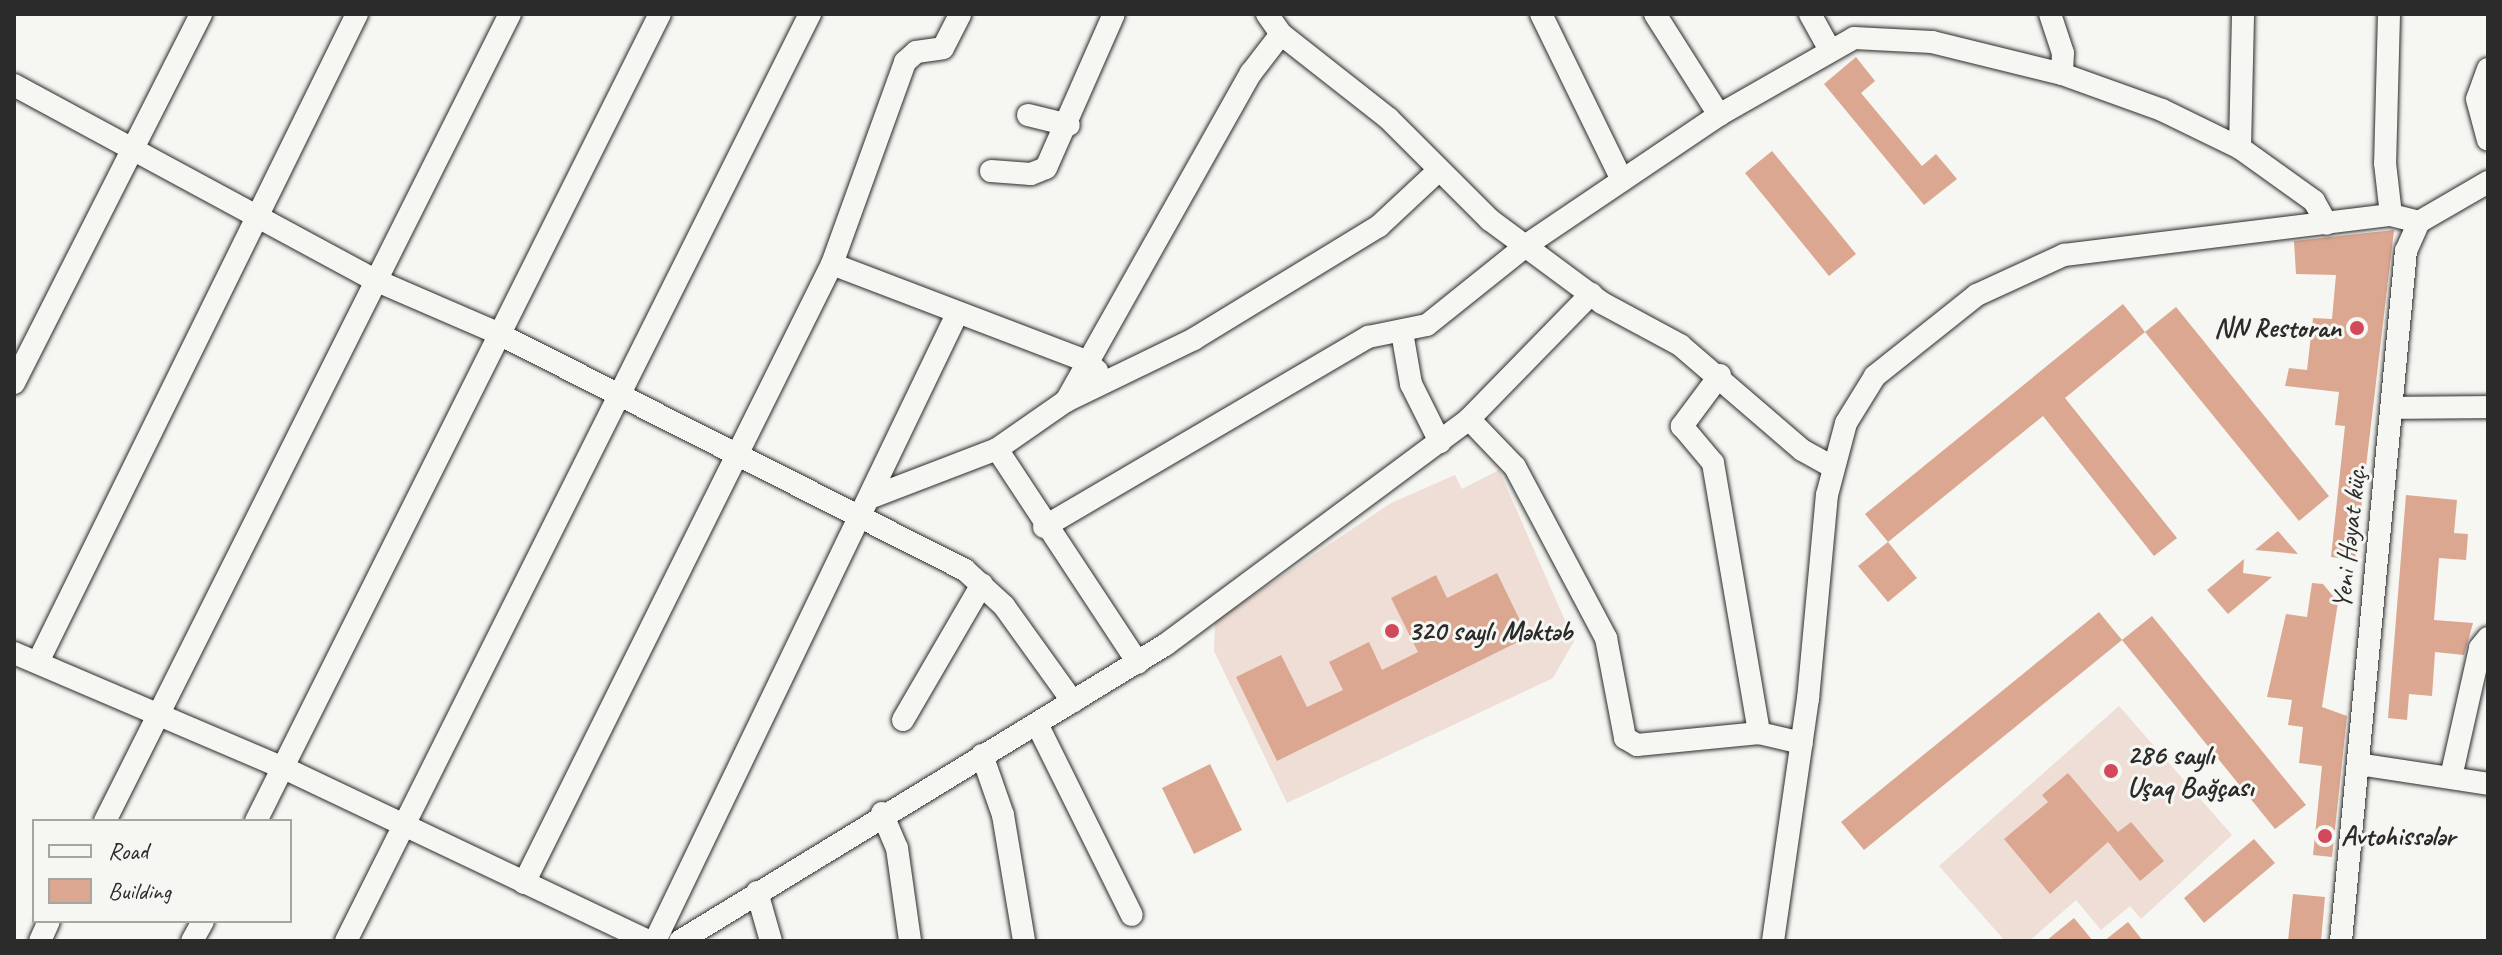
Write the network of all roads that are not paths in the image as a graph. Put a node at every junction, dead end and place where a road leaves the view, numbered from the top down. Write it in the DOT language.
graph roads {
  1 [pos="201,14"];
  2 [pos="357,14"];
  3 [pos="510,14"];
  4 [pos="660,14"];
  5 [pos="810,14"];
  6 [pos="960,14"];
  7 [pos="1114,14"];
  8 [pos="1267,14"];
  9 [pos="1541,14"];
  10 [pos="1655,14"];
  11 [pos="1810,14"];
  12 [pos="2050,14"];
  13 [pos="2243,14"];
  14 [pos="2389,14"];
  15 [pos="1281,34"];
  16 [pos="1828,47"];
  17 [pos="2488,69"];
  18 [pos="2062,74"];
  19 [pos="14,85"];
  20 [pos="1028,115"];
  21 [pos="1719,115"];
  22 [pos="1069,125"];
  23 [pos="2488,140"];
  24 [pos="2240,148"];
  25 [pos="130,152"];
  26 [pos="991,171"];
  27 [pos="1438,171"];
  28 [pos="1622,180"];
  29 [pos="2488,182"];
  30 [pos="2391,215"];
  31 [pos="256,219"];
  32 [pos="2419,222"];
  33 [pos="2327,224"];
  34 [pos="1528,244"];
  35 [pos="832,264"];
  36 [pos="375,280"];
  37 [pos="1591,294"];
  38 [pos="956,316"];
  39 [pos="495,332"];
  40 [pos="1402,332"];
  41 [pos="1086,361"];
  42 [pos="1720,375"];
  43 [pos="14,383"];
  44 [pos="1112,384"];
  45 [pos="619,396"];
  46 [pos="1066,401"];
  47 [pos="2488,407"];
  48 [pos="2392,408"];
  49 [pos="1469,419"];
  50 [pos="1440,442"];
  51 [pos="997,449"];
  52 [pos="737,455"];
  53 [pos="1833,467"];
  54 [pos="872,497"];
  55 [pos="860,518"];
  56 [pos="1044,527"];
  57 [pos="982,584"];
  58 [pos="2488,638"];
  59 [pos="14,653"];
  60 [pos="38,662"];
  61 [pos="1138,663"];
  62 [pos="1073,702"];
  63 [pos="160,718"];
  64 [pos="903,720"];
  65 [pos="1037,724"];
  66 [pos="1759,733"];
  67 [pos="1802,743"];
  68 [pos="982,755"];
  69 [pos="2358,764"];
  70 [pos="284,768"];
  71 [pos="2451,777"];
  72 [pos="2485,782"];
  73 [pos="882,813"];
  74 [pos="106,819"];
  75 [pos="257,819"];
  76 [pos="406,827"];
  77 [pos="524,883"];
  78 [pos="757,892"];
  79 [pos="1132,915"];
  80 [pos="202,923"];
  81 [pos="192,941"];
  82 [pos="346,941"];
  83 [pos="648,941"];
  84 [pos="655,941"];
  85 [pos="680,941"];
  86 [pos="771,941"];
  87 [pos="910,941"];
  88 [pos="1024,941"];
  89 [pos="1773,941"];
  90 [pos="2341,941"];
  1 -- 25 [label="street"];
  2 -- 31 [label="street"];
  3 -- 36 [label="street"];
  4 -- 39 [label="street"];
  5 -- 45 [label="street"];
  6 -- 35 [label="street"];
  7 -- 22 [label="street"];
  8 -- 15 [label="street"];
  9 -- 28 [label="street"];
  10 -- 21 [label="street"];
  11 -- 16 [label="street"];
  12 -- 18 [label="street"];
  13 -- 24 [label="street"];
  14 -- 30 [label="street"];
  15 -- 27 [label="street"];
  15 -- 41 [label="street"];
  16 -- 18 [label="street"];
  16 -- 21 [label="street"];
  17 -- 23 [label="street"];
  18 -- 24 [label="street"];
  19 -- 25 [label="street"];
  20 -- 22 [label="street"];
  21 -- 28 [label="street"];
  22 -- 26 [label="street"];
  24 -- 33 [label="street"];
  25 -- 31 [label="street"];
  25 -- 43 [label="street"];
  27 -- 34 [label="street"];
  27 -- 44 [label="street"];
  28 -- 34 [label="street"];
  29 -- 32 [label="street"];
  30 -- 32 [label="street"];
  30 -- 33 [label="street"];
  31 -- 36 [label="street"];
  31 -- 60 [label="street"];
  32 -- 48 [label="street, Yeni Həyat küç."];
  33 -- 53 [label="street"];
  34 -- 37 [label="street"];
  34 -- 40 [label="street"];
  35 -- 38 [label="street"];
  35 -- 52 [label="street"];
  36 -- 39 [label="street"];
  36 -- 63 [label="street"];
  37 -- 42 [label="street"];
  37 -- 49 [label="street"];
  38 -- 41 [label="street"];
  38 -- 54 [label="street"];
  39 -- 45 [label="street"];
  39 -- 70 [label="street"];
  40 -- 50 [label="street"];
  40 -- 56 [label="street"];
  41 -- 44 [label="street"];
  41 -- 46 [label="street"];
  42 -- 53 [label="street"];
  42 -- 66 [label="street"];
  44 -- 46 [label="street"];
  45 -- 52 [label="street"];
  45 -- 76 [label="street"];
  46 -- 51 [label="street"];
  47 -- 48 [label="street"];
  48 -- 69 [label="street, Yeni Həyat küç."];
  49 -- 50 [label="street"];
  49 -- 66 [label="street"];
  50 -- 61 [label="street"];
  51 -- 54 [label="street"];
  51 -- 56 [label="street"];
  52 -- 55 [label="street"];
  52 -- 77 [label="street"];
  53 -- 67 [label="street"];
  54 -- 55 [label="street"];
  55 -- 57 [label="street"];
  55 -- 84 [label="street"];
  56 -- 61 [label="street"];
  57 -- 62 [label="street"];
  57 -- 64 [label="street"];
  58 -- 71 [label="street"];
  59 -- 60 [label="street"];
  60 -- 63 [label="street"];
  61 -- 62 [label="street"];
  62 -- 65 [label="street"];
  63 -- 70 [label="street"];
  63 -- 74 [label="street"];
  65 -- 68 [label="street"];
  65 -- 79 [label="street"];
  66 -- 67 [label="street"];
  67 -- 89 [label="street"];
  68 -- 73 [label="street"];
  68 -- 88 [label="street"];
  69 -- 71 [label="street"];
  69 -- 90 [label="street, Yeni Həyat küç."];
  70 -- 75 [label="street"];
  70 -- 76 [label="street"];
  71 -- 72 [label="street"];
  73 -- 78 [label="street"];
  73 -- 87 [label="street"];
  76 -- 77 [label="street"];
  76 -- 82 [label="street"];
  77 -- 83 [label="street"];
  78 -- 85 [label="street"];
  78 -- 86 [label="street"];
  80 -- 81 [label="street"];
}
